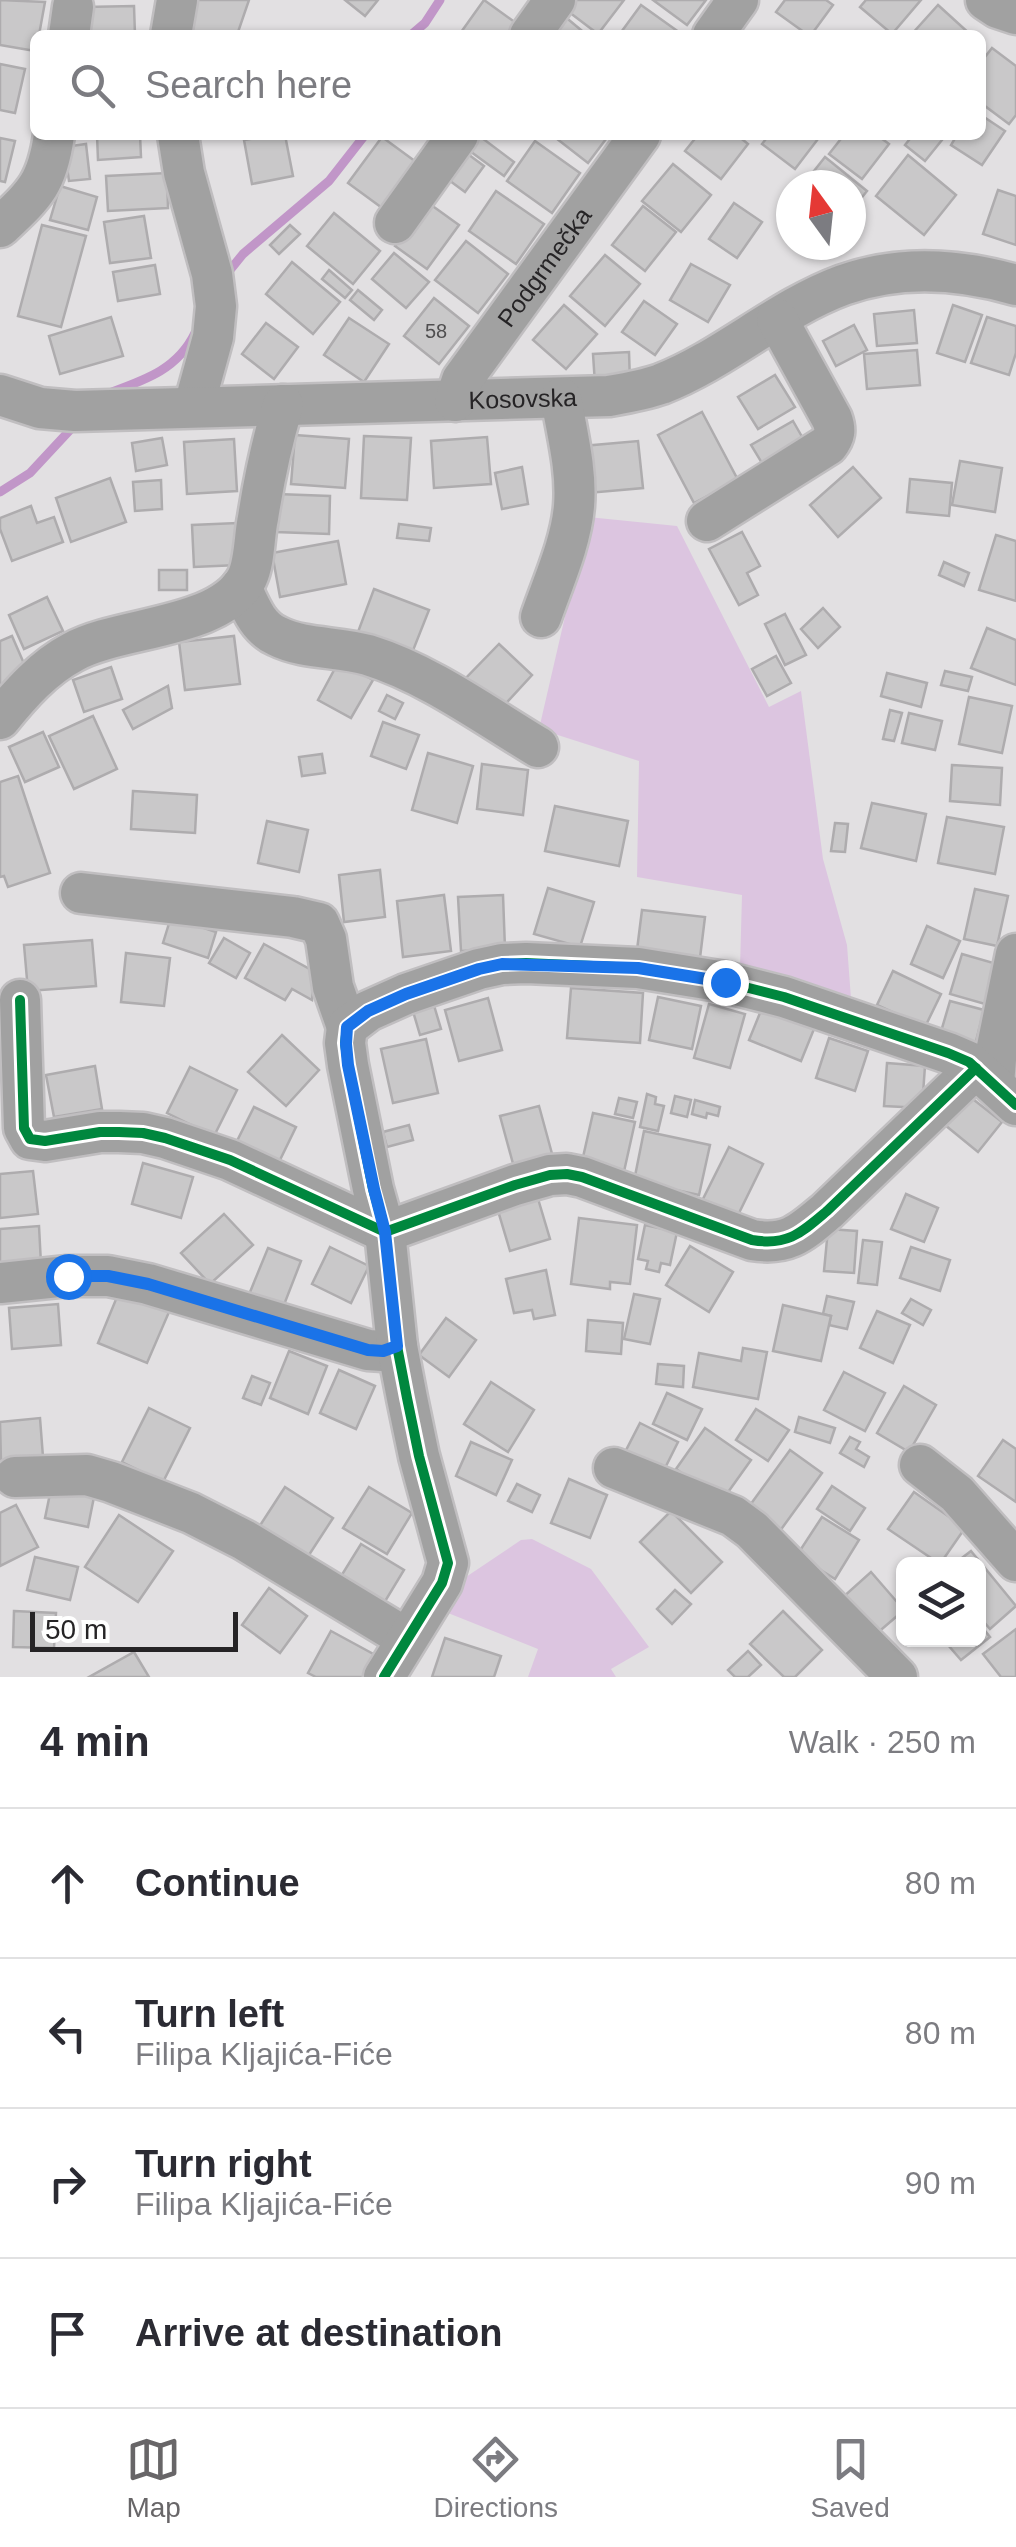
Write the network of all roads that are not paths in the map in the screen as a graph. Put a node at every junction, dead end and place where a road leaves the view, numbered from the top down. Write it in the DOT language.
graph roads {
  1 [pos="176,0"];
  2 [pos="555,0"];
  3 [pos="738,0"];
  4 [pos="986,0"];
  5 [pos="1016,14"];
  6 [pos="172,30"];
  7 [pos="534,30"];
  8 [pos="717,30"];
  9 [pos="53,140"];
  10 [pos="179,140"];
  11 [pos="454,140"];
  12 [pos="636,140"];
  13 [pos="395,223"];
  14 [pos="0,227"];
  15 [pos="1016,285"];
  16 [pos="777,320"];
  17 [pos="0,395"];
  18 [pos="561,398"];
  19 [pos="455,402"];
  20 [pos="283,405"];
  21 [pos="194,406"];
  22 [pos="707,521"];
  23 [pos="241,587"];
  24 [pos="541,617"];
  25 [pos="0,719"];
  26 [pos="538,747"];
  27 [pos="81,894"];
  28 [pos="1016,954"];
  29 [pos="20,1000"];
  30 [pos="347,1027"];
  31 [pos="995,1086"];
  32 [pos="385,1232"];
  33 [pos="0,1284"];
  34 [pos="397,1346"];
  35 [pos="920,1465"];
  36 [pos="614,1468"];
  37 [pos="15,1477"];
  38 [pos="1016,1561"];
  39 [pos="406,1638"];
  40 [pos="384,1677"];
  41 [pos="897,1677"];
  1 -- 6 [label="street"];
  2 -- 7 [label="street"];
  3 -- 8 [label="street"];
  4 -- 5 [label="street"];
  9 -- 14 [label="street"];
  10 -- 21 [label="street"];
  11 -- 13 [label="street"];
  12 -- 19 [label="street, Podgrmečka"];
  15 -- 16 [label="street, Kosovska"];
  16 -- 18 [label="street, Kosovska"];
  16 -- 22 [label="street"];
  17 -- 21 [label="street, Kosovska"];
  18 -- 19 [label="street, Kosovska"];
  18 -- 24 [label="street"];
  19 -- 20 [label="street, Kosovska"];
  20 -- 21 [label="street, Kosovska"];
  20 -- 23 [label="street"];
  23 -- 25 [label="street"];
  23 -- 26 [label="street"];
  27 -- 30 [label="street"];
  28 -- 31 [label="street"];
  29 -- 32 [label="street"];
  30 -- 31 [label="street"];
  30 -- 32 [label="street"];
  31 -- 32 [label="street"];
  32 -- 34 [label="street"];
  33 -- 34 [label="street"];
  34 -- 39 [label="street"];
  35 -- 38 [label="street"];
  36 -- 41 [label="street"];
  37 -- 39 [label="street"];
  39 -- 40 [label="street"];
}
